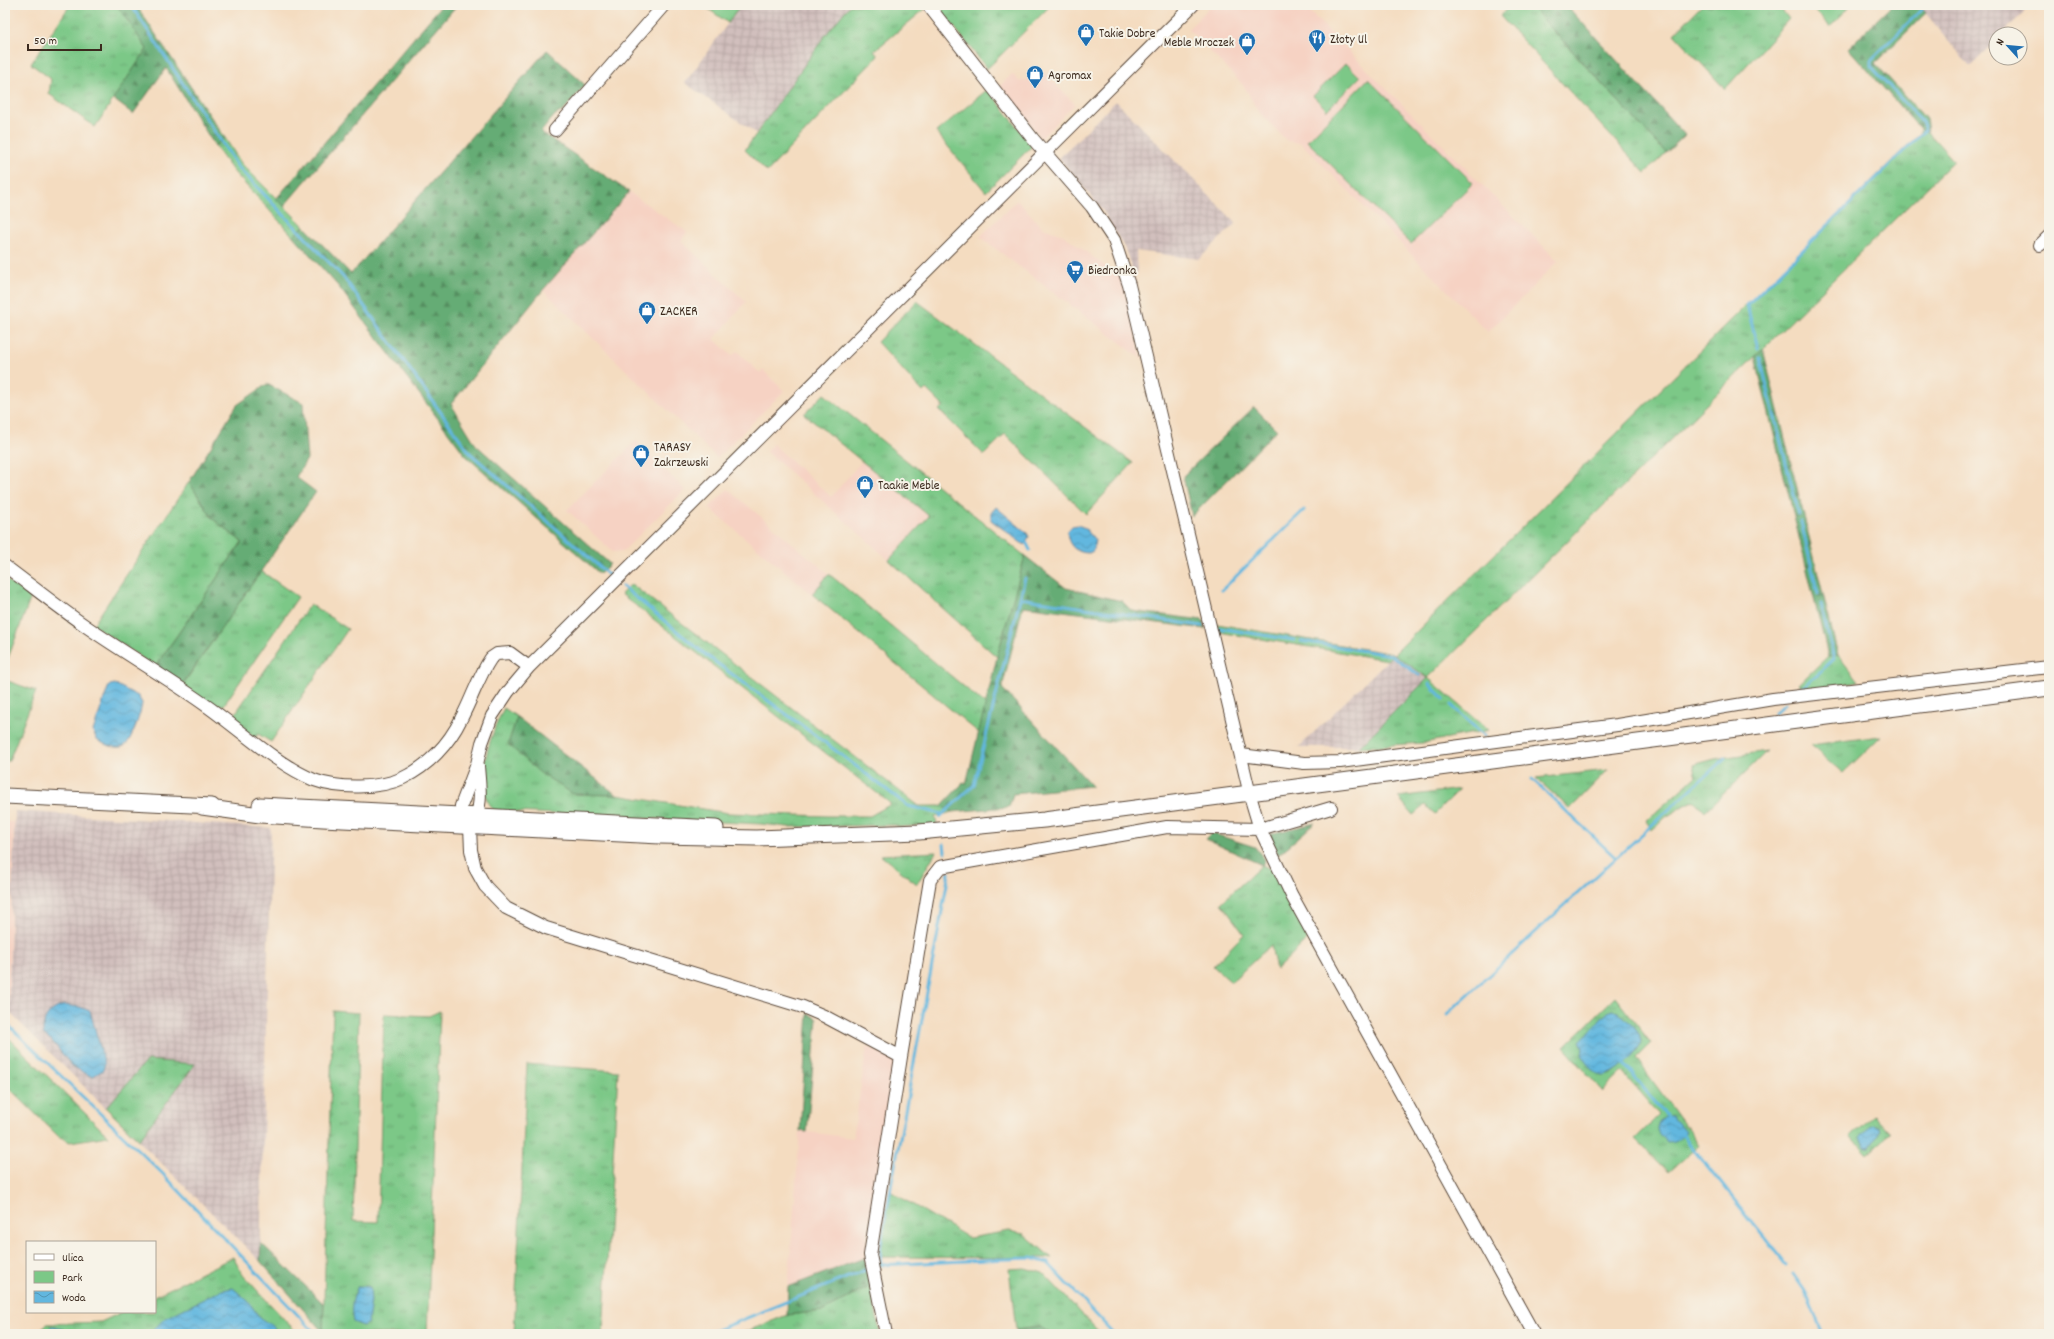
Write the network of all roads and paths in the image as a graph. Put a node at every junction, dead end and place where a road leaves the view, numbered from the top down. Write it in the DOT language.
graph roads {
  1 [pos="664,5"];
  2 [pos="928,5"];
  3 [pos="1193,5"];
  4 [pos="556,130"];
  5 [pos="1046,152"];
  6 [pos="2049,236"];
  7 [pos="2040,245"];
  8 [pos="5,566"];
  9 [pos="529,667"];
  10 [pos="2049,667"];
  11 [pos="2049,688"];
  12 [pos="1241,755"];
  13 [pos="477,764"];
  14 [pos="1250,793"];
  15 [pos="5,796"];
  16 [pos="1330,808"];
  17 [pos="470,819"];
  18 [pos="1260,829"];
  19 [pos="901,1057"];
  20 [pos="886,1334"];
  21 [pos="1534,1334"];
  1 -- 4 [label="street"];
  2 -- 5 [label="street"];
  3 -- 5 [label="street"];
  5 -- 9 [label="street"];
  5 -- 12 [label="street"];
  6 -- 7 [label="street"];
  8 -- 9 [label="street"];
  9 -- 13 [label="street"];
  10 -- 12 [label="street"];
  11 -- 14 [label="main road"];
  12 -- 14 [label="street"];
  13 -- 17 [label="street"];
  13 -- 17 [label="street"];
  14 -- 17 [label="main road"];
  14 -- 18 [label="street"];
  15 -- 17 [label="main road"];
  16 -- 18 [label="street"];
  17 -- 19 [label="street"];
  18 -- 19 [label="street"];
  18 -- 21 [label="street"];
  19 -- 20 [label="street"];
}
